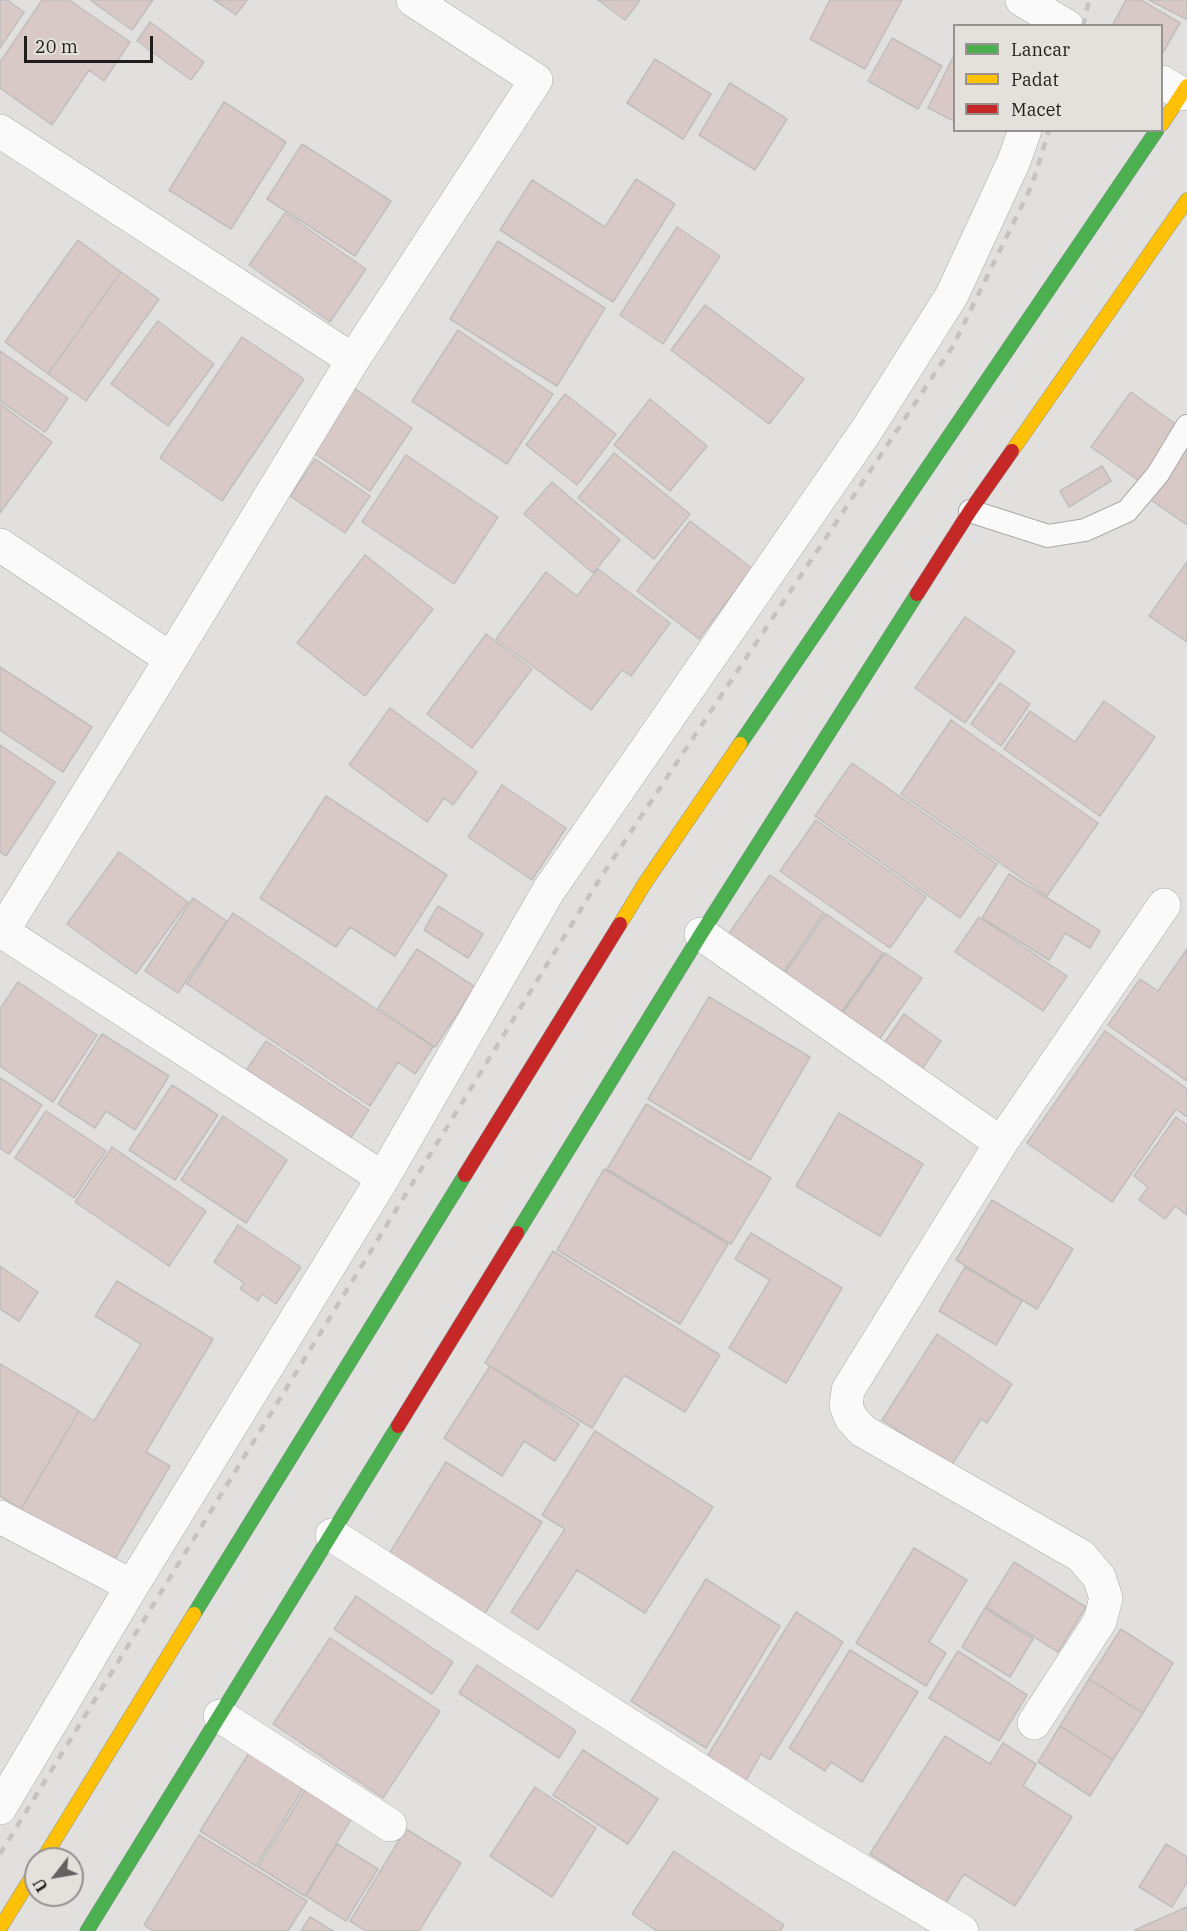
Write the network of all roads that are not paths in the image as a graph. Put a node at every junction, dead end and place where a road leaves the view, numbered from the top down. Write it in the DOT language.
graph roads {
  1 [pos="413,0"];
  2 [pos="1022,0"];
  3 [pos="1059,24"];
  4 [pos="1177,87"];
  5 [pos="1163,119"];
  6 [pos="0,131"];
  7 [pos="1024,132"];
  8 [pos="1156,132"];
  9 [pos="1187,200"];
  10 [pos="353,360"];
  11 [pos="1187,426"];
  12 [pos="970,511"];
  13 [pos="0,545"];
  14 [pos="171,659"];
  15 [pos="1164,905"];
  16 [pos="1,931"];
  17 [pos="701,934"];
  18 [pos="1001,1143"];
  19 [pos="383,1178"];
  20 [pos="0,1517"];
  21 [pos="332,1535"];
  22 [pos="132,1586"];
  23 [pos="220,1716"];
  24 [pos="1034,1723"];
  25 [pos="0,1808"];
  26 [pos="390,1825"];
  27 [pos="50,1847"];
  28 [pos="24,1889"];
  29 [pos="0,1928"];
  30 [pos="87,1931"];
  31 [pos="962,1931"];
  1 -- 10 [label="street"];
  2 -- 3 [label="street"];
  4 -- 5 [label="highway"];
  6 -- 10 [label="street"];
  7 -- 19 [label="street"];
  8 -- 27 [label="highway"];
  9 -- 12 [label="highway"];
  10 -- 14 [label="street"];
  11 -- 12 [label="lane"];
  12 -- 17 [label="highway"];
  13 -- 14 [label="street"];
  14 -- 16 [label="street"];
  15 -- 18 [label="street"];
  16 -- 19 [label="street"];
  17 -- 18 [label="street"];
  17 -- 21 [label="highway"];
  18 -- 24 [label="street"];
  19 -- 22 [label="street"];
  20 -- 22 [label="street"];
  21 -- 23 [label="highway"];
  21 -- 31 [label="street"];
  22 -- 25 [label="street"];
  23 -- 26 [label="street"];
  23 -- 30 [label="highway"];
  28 -- 29 [label="highway"];
}
